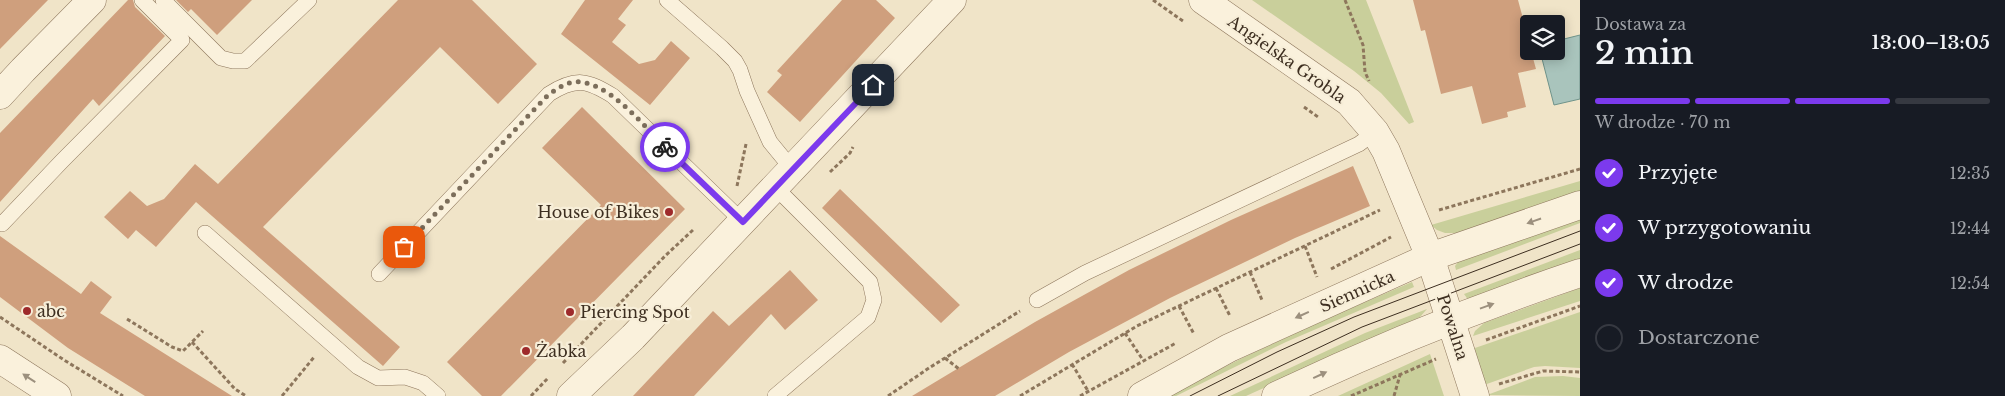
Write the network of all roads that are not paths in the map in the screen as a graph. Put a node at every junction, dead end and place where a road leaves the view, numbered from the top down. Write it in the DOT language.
graph roads {
  1 [pos="92,0"];
  2 [pos="142,0"];
  3 [pos="163,0"];
  4 [pos="309,0"];
  5 [pos="667,0"];
  6 [pos="952,0"];
  7 [pos="1203,0"];
  8 [pos="0,95"];
  9 [pos="1375,132"];
  10 [pos="784,179"];
  11 [pos="1580,205"];
  12 [pos="743,222"];
  13 [pos="2,224"];
  14 [pos="205,233"];
  15 [pos="1430,257"];
  16 [pos="1580,273"];
  17 [pos="379,274"];
  18 [pos="1037,300"];
  19 [pos="1450,320"];
  20 [pos="0,359"];
  21 [pos="1475,395"];
  22 [pos="58,396"];
  23 [pos="438,396"];
  24 [pos="571,396"];
  25 [pos="775,396"];
  26 [pos="1142,396"];
  27 [pos="1276,396"];
  1 -- 8 [label="street"];
  2 -- 13 [label="lane"];
  3 -- 4 [label="lane"];
  5 -- 10 [label="lane"];
  6 -- 10 [label="street"];
  7 -- 9 [label="street, Angielska Grobla"];
  9 -- 15 [label="street, Angielska Grobla"];
  9 -- 18 [label="lane"];
  10 -- 12 [label="street"];
  10 -- 25 [label="lane"];
  11 -- 15 [label="street, Siennicka, one-way"];
  12 -- 17 [label="lane"];
  12 -- 24 [label="street"];
  14 -- 23 [label="lane"];
  15 -- 19 [label="street, Powalna"];
  15 -- 26 [label="street, Siennicka, one-way"];
  19 -- 16 [label="street, one-way"];
  19 -- 21 [label="street, Powalna"];
  27 -- 19 [label="street, one-way"];
  22 -- 20 [label="street, one-way"];
}
